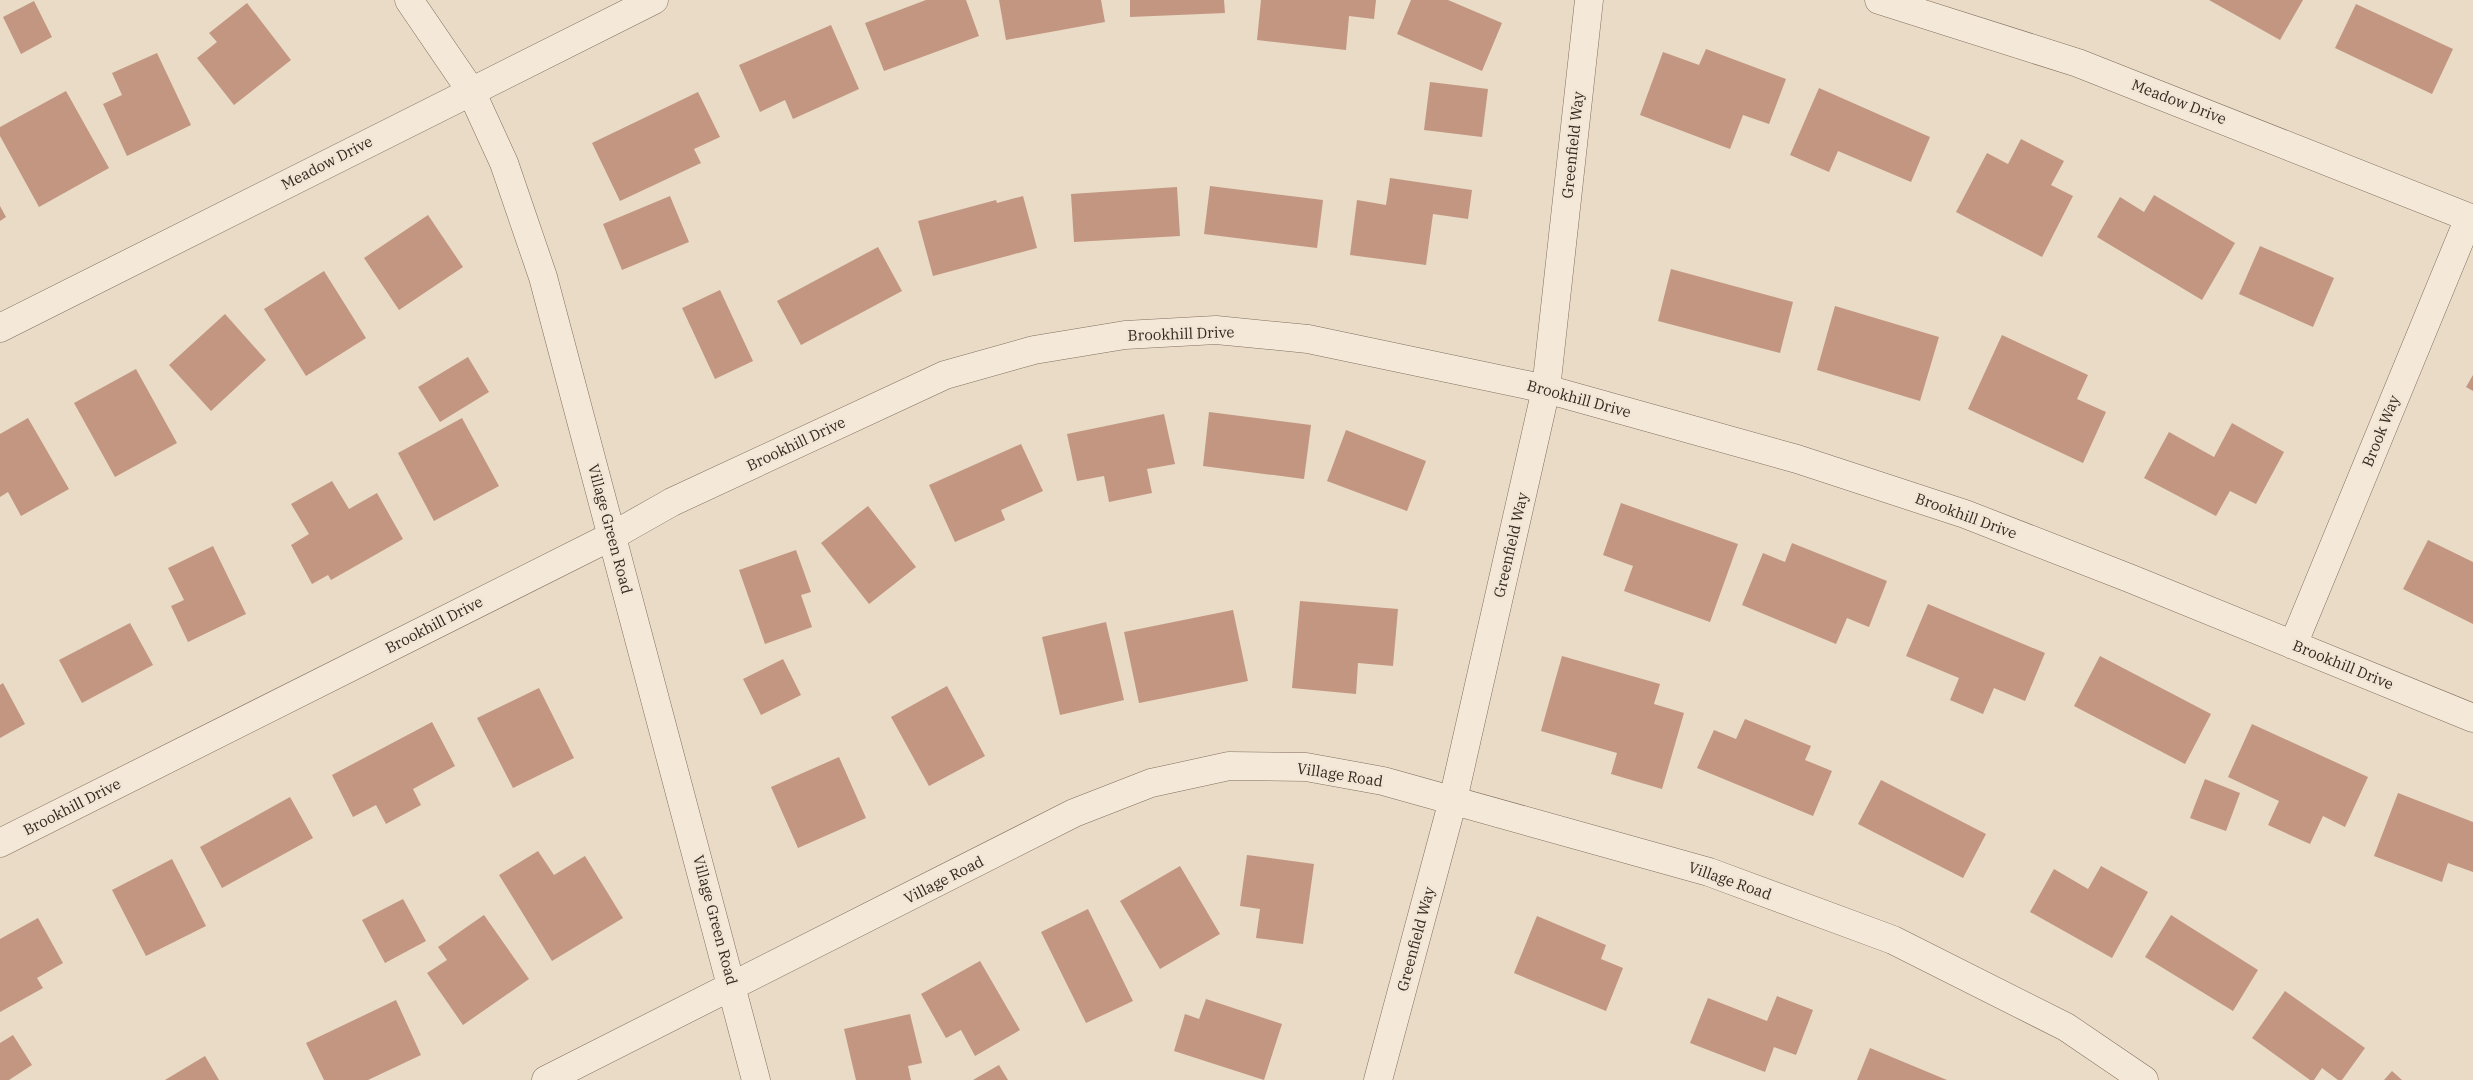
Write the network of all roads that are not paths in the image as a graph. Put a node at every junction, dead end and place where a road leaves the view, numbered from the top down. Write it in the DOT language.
graph roads {
  1 [pos="409,0"];
  2 [pos="654,0"];
  3 [pos="1589,0"];
  4 [pos="1879,0"];
  5 [pos="471,91"];
  6 [pos="2471,218"];
  7 [pos="0,328"];
  8 [pos="1546,388"];
  9 [pos="612,536"];
  10 [pos="2293,645"];
  11 [pos="2473,718"];
  12 [pos="1453,800"];
  13 [pos="0,843"];
  14 [pos="732,986"];
  15 [pos="546,1080"];
  16 [pos="756,1080"];
  17 [pos="1378,1080"];
  18 [pos="2144,1080"];
  1 -- 5 [label="street, Village Green Road"];
  2 -- 5 [label="street, Meadow Drive"];
  3 -- 8 [label="street, Greenfield Way"];
  4 -- 6 [label="street, Meadow Drive"];
  5 -- 7 [label="street, Meadow Drive"];
  5 -- 9 [label="street, Village Green Road"];
  6 -- 10 [label="street, Brook Way"];
  8 -- 9 [label="street, Brookhill Drive"];
  8 -- 10 [label="street, Brookhill Drive"];
  8 -- 12 [label="street, Greenfield Way"];
  9 -- 13 [label="street, Brookhill Drive"];
  9 -- 14 [label="street, Village Green Road"];
  10 -- 11 [label="street, Brookhill Drive"];
  12 -- 14 [label="street, Village Road"];
  12 -- 17 [label="street, Greenfield Way"];
  12 -- 18 [label="street, Village Road"];
  14 -- 15 [label="street, Village Road"];
  14 -- 16 [label="street, Village Green Road"];
}
